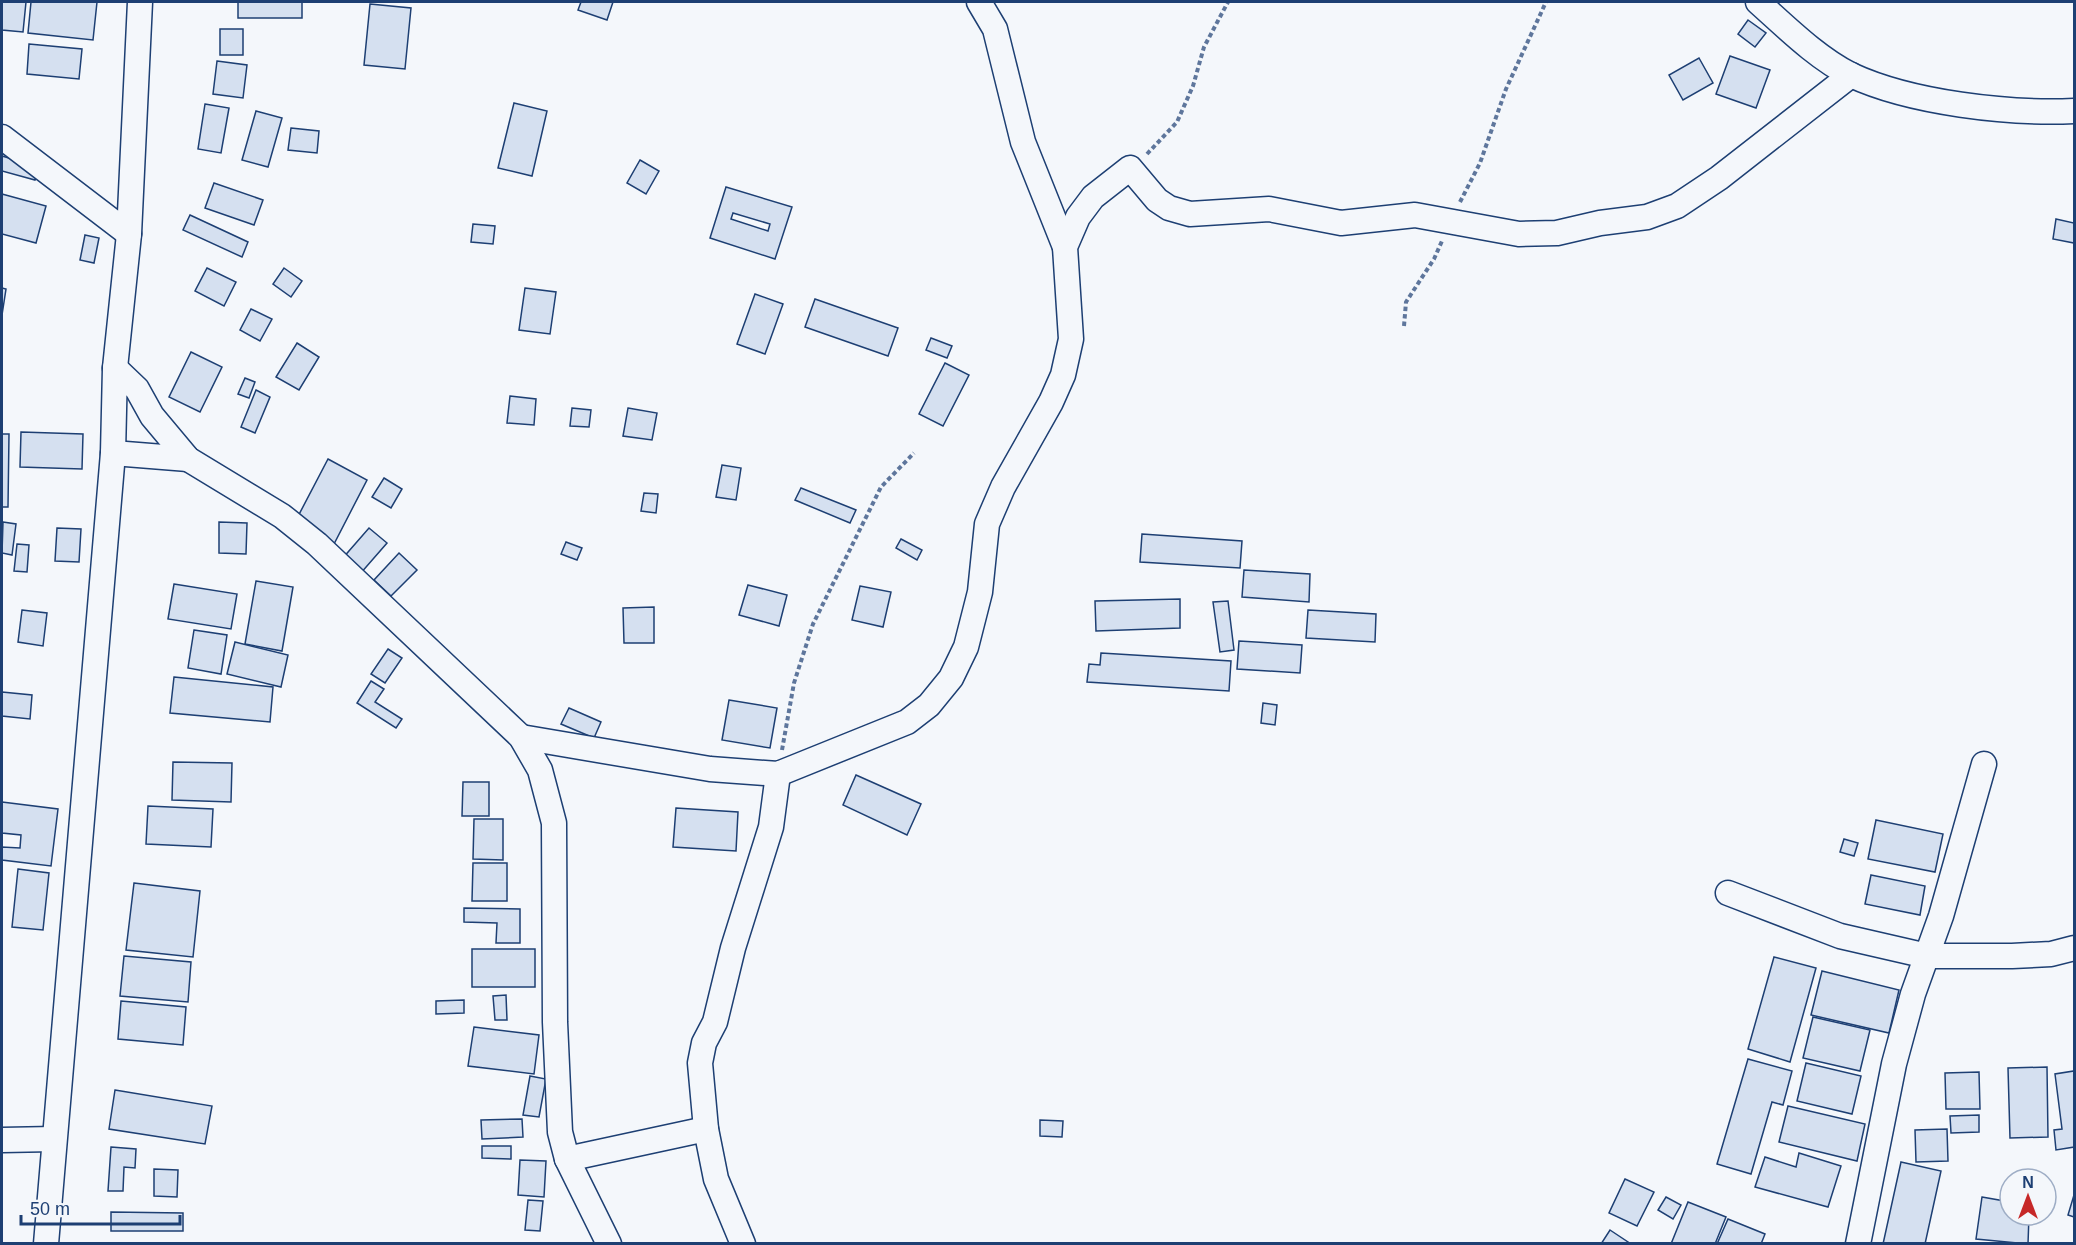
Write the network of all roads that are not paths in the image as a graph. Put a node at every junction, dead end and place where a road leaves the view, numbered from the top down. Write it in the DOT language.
graph roads {
  1 [pos="140,2"];
  2 [pos="980,2"];
  3 [pos="1758,2"];
  4 [pos="1851,75"];
  5 [pos="2074,111"];
  6 [pos="2,137"];
  7 [pos="129,234"];
  8 [pos="1065,247"];
  9 [pos="115,368"];
  10 [pos="113,453"];
  11 [pos="188,459"];
  12 [pos="521,738"];
  13 [pos="1984,765"];
  14 [pos="778,774"];
  15 [pos="1728,893"];
  16 [pos="2074,948"];
  17 [pos="1927,956"];
  18 [pos="706,1129"];
  19 [pos="54,1138"];
  20 [pos="2,1140"];
  21 [pos="567,1158"];
  22 [pos="46,1244"];
  23 [pos="609,1244"];
  24 [pos="743,1244"];
  25 [pos="1858,1244"];
  1 -- 7 [label="street"];
  2 -- 8 [label="street"];
  3 -- 4 [label="street"];
  4 -- 5 [label="street"];
  4 -- 8 [label="street"];
  6 -- 7 [label="street"];
  7 -- 9 [label="street"];
  8 -- 14 [label="street"];
  9 -- 10 [label="street"];
  9 -- 11 [label="street"];
  10 -- 11 [label="street"];
  10 -- 19 [label="street"];
  11 -- 12 [label="street"];
  12 -- 14 [label="street"];
  12 -- 21 [label="street"];
  13 -- 17 [label="street"];
  14 -- 18 [label="street"];
  15 -- 17 [label="street"];
  16 -- 17 [label="street"];
  17 -- 25 [label="street"];
  18 -- 21 [label="street"];
  18 -- 24 [label="street"];
  19 -- 20 [label="street"];
  19 -- 22 [label="street"];
  21 -- 23 [label="street"];
}
